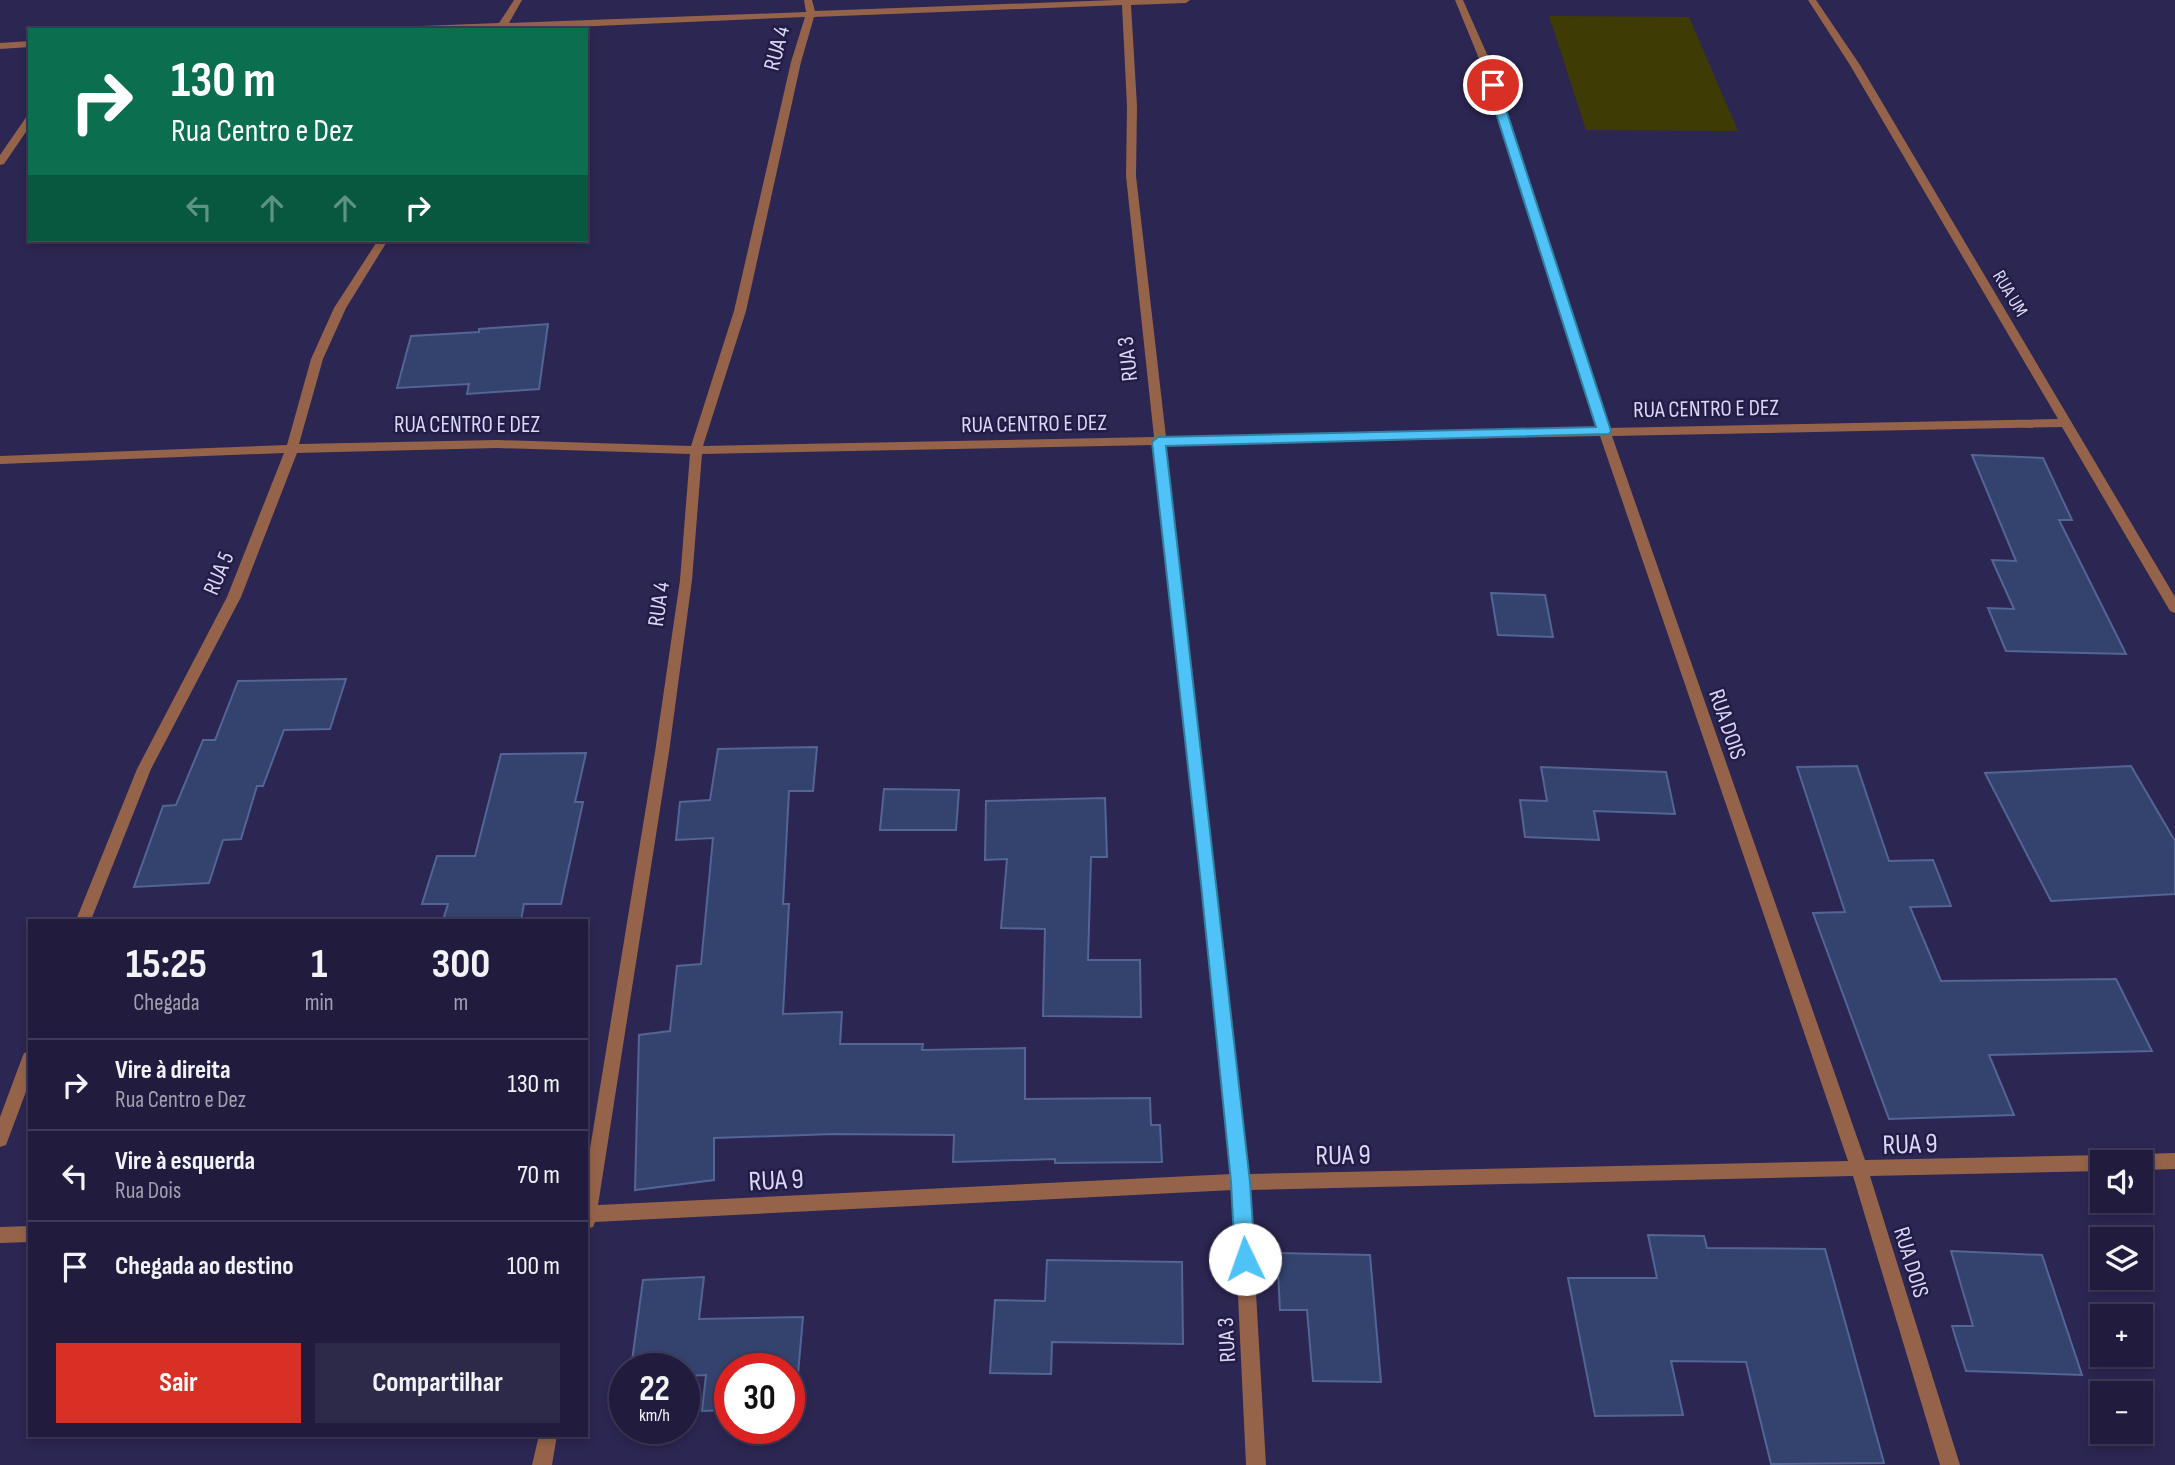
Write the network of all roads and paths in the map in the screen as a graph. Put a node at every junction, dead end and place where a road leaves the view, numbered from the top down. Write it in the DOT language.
graph roads {
  1 [pos="518,0"];
  2 [pos="1186,0"];
  3 [pos="1459,0"];
  4 [pos="1812,0"];
  5 [pos="1126,1"];
  6 [pos="809,6"];
  7 [pos="501,28"];
  8 [pos="28,44"];
  9 [pos="0,46"];
  10 [pos="28,121"];
  11 [pos="0,162"];
  12 [pos="382,242"];
  13 [pos="2068,423"];
  14 [pos="1604,431"];
  15 [pos="1158,442"];
  16 [pos="292,449"];
  17 [pos="696,450"];
  18 [pos="0,460"];
  19 [pos="2175,608"];
  20 [pos="83,919"];
  21 [pos="28,1063"];
  22 [pos="0,1139"];
  23 [pos="2175,1161"];
  24 [pos="2153,1162"];
  25 [pos="2090,1163"];
  26 [pos="1860,1170"];
  27 [pos="1241,1182"];
  28 [pos="588,1211"];
  29 [pos="588,1217"];
  30 [pos="28,1234"];
  31 [pos="0,1235"];
  32 [pos="548,1437"];
  33 [pos="542,1465"];
  34 [pos="1256,1465"];
  35 [pos="1950,1465"];
  1 -- 7 [label="street"];
  2 -- 5 [label="street"];
  3 -- 14 [label="street, RUA DOIS"];
  4 -- 13 [label="street, RUA UM"];
  5 -- 6 [label="street"];
  5 -- 15 [label="street, RUA 3"];
  6 -- 7 [label="street"];
  6 -- 17 [label="street, RUA 4"];
  8 -- 9 [label="street"];
  10 -- 11 [label="street"];
  12 -- 16 [label="street, RUA 5"];
  13 -- 14 [label="street, RUA CENTRO E DEZ"];
  13 -- 19 [label="street, RUA UM"];
  14 -- 15 [label="street, RUA CENTRO E DEZ"];
  14 -- 26 [label="street, RUA DOIS"];
  15 -- 17 [label="street, RUA CENTRO E DEZ"];
  15 -- 27 [label="street, RUA 3"];
  16 -- 17 [label="street, RUA CENTRO E DEZ"];
  16 -- 18 [label="street, RUA CENTRO E DEZ"];
  16 -- 20 [label="street, RUA 5"];
  17 -- 28 [label="street, RUA 4"];
  21 -- 22 [label="street"];
  23 -- 24 [label="street"];
  25 -- 26 [label="street, RUA 9"];
  26 -- 27 [label="street, RUA 9"];
  26 -- 35 [label="street, RUA DOIS"];
  27 -- 29 [label="street, RUA 9"];
  27 -- 34 [label="street, RUA 3"];
  30 -- 31 [label="street"];
  32 -- 33 [label="street"];
}
